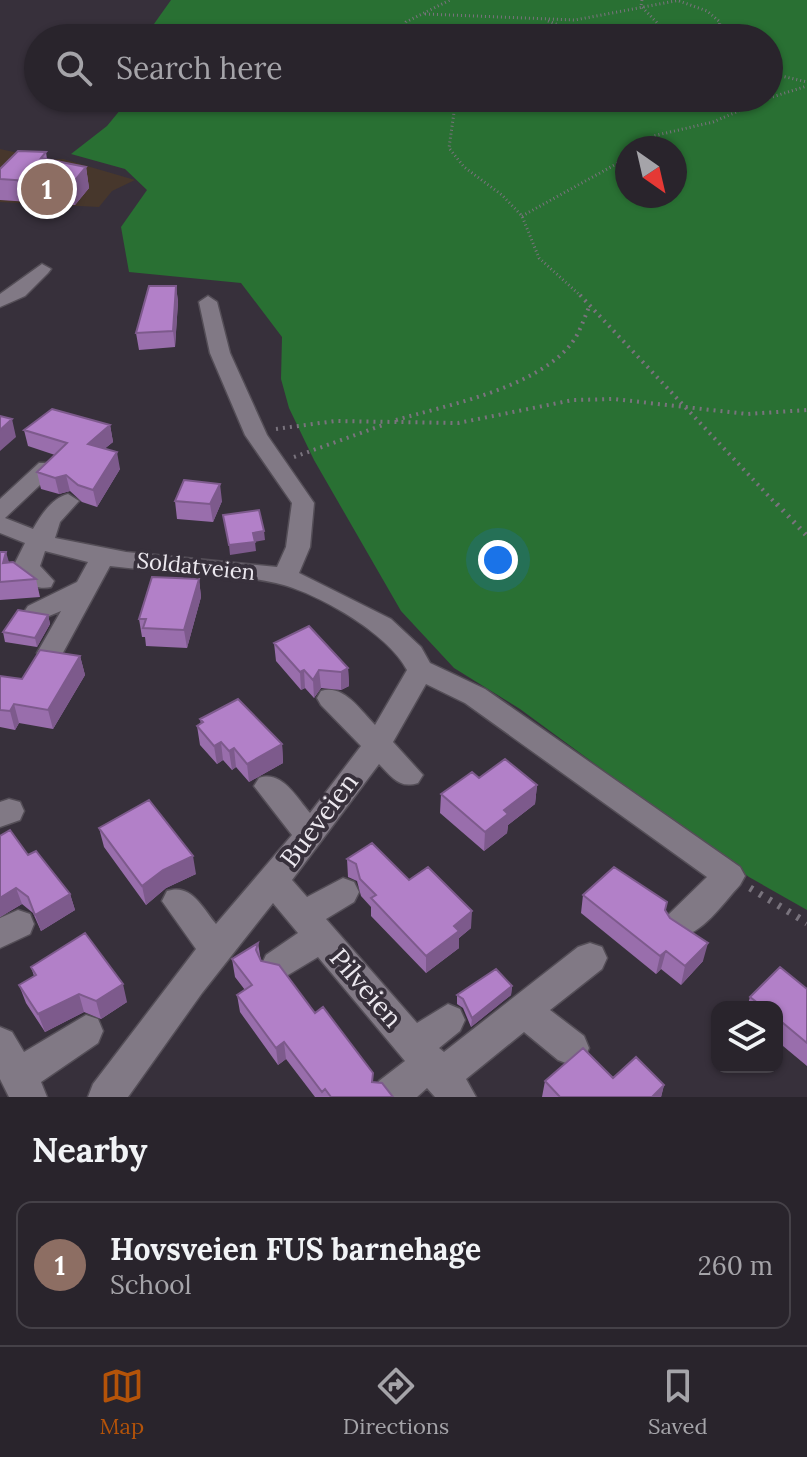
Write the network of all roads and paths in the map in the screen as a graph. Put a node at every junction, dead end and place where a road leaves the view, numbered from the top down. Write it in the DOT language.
graph roads {
  1 [pos="450,0"];
  2 [pos="642,0"];
  3 [pos="680,0"];
  4 [pos="641,6"];
  5 [pos="425,14"];
  6 [pos="543,19"];
  7 [pos="406,24"];
  8 [pos="556,24"];
  9 [pos="658,24"];
  10 [pos="720,24"];
  11 [pos="783,77"];
  12 [pos="807,84"];
  13 [pos="783,92"];
  14 [pos="454,112"];
  15 [pos="736,112"];
  16 [pos="653,136"];
  17 [pos="615,165"];
  18 [pos="522,216"];
  19 [pos="42,269"];
  20 [pos="0,301"];
  21 [pos="208,302"];
  22 [pos="590,305"];
  23 [pos="686,407"];
  24 [pos="807,410"];
  25 [pos="389,423"];
  26 [pos="256,435"];
  27 [pos="278,463"];
  28 [pos="47,468"];
  29 [pos="68,501"];
  30 [pos="5,502"];
  31 [pos="0,524"];
  32 [pos="807,536"];
  33 [pos="40,541"];
  34 [pos="103,557"];
  35 [pos="285,576"];
  36 [pos="42,581"];
  37 [pos="86,588"];
  38 [pos="37,612"];
  39 [pos="50,653"];
  40 [pos="420,670"];
  41 [pos="331,698"];
  42 [pos="376,744"];
  43 [pos="408,775"];
  44 [pos="269,786"];
  45 [pos="309,833"];
  46 [pos="729,876"];
  47 [pos="273,880"];
  48 [pos="343,892"];
  49 [pos="178,901"];
  50 [pos="807,923"];
  51 [pos="680,925"];
  52 [pos="312,926"];
  53 [pos="216,949"];
  54 [pos="590,958"];
  55 [pos="278,966"];
  56 [pos="523,1010"];
  57 [pos="448,1020"];
  58 [pos="86,1031"];
  59 [pos="0,1044"];
  60 [pos="571,1048"];
  61 [pos="436,1070"];
  62 [pos="24,1087"];
  63 [pos="392,1094"];
  64 [pos="106,1097"];
  1 -- 5 [label="path"];
  2 -- 4 [label="path"];
  3 -- 4 [label="path"];
  3 -- 10 [label="path"];
  4 -- 6 [label="path"];
  4 -- 9 [label="path"];
  5 -- 6 [label="path"];
  5 -- 7 [label="path"];
  6 -- 8 [label="path"];
  11 -- 12 [label="path"];
  12 -- 13 [label="path"];
  14 -- 18 [label="path"];
  15 -- 16 [label="path"];
  17 -- 18 [label="path"];
  18 -- 22 [label="path"];
  19 -- 20 [label="street"];
  21 -- 26 [label="street, Soldatveien"];
  22 -- 23 [label="path"];
  22 -- 25 [label="path"];
  23 -- 24 [label="path"];
  23 -- 25 [label="path"];
  23 -- 32 [label="path"];
  25 -- 26 [label="path"];
  25 -- 27 [label="path"];
  26 -- 27 [label="street, Soldatveien"];
  27 -- 35 [label="street, Soldatveien"];
  28 -- 30 [label="street"];
  29 -- 33 [label="street"];
  31 -- 33 [label="street, Soldatveien"];
  33 -- 34 [label="street, Soldatveien"];
  33 -- 36 [label="street"];
  34 -- 35 [label="street, Soldatveien"];
  34 -- 37 [label="street"];
  35 -- 40 [label="street"];
  37 -- 38 [label="street"];
  37 -- 39 [label="street"];
  40 -- 42 [label="street, Bueveien"];
  40 -- 46 [label="street"];
  41 -- 42 [label="street"];
  42 -- 43 [label="street"];
  42 -- 45 [label="street, Bueveien"];
  44 -- 45 [label="street"];
  45 -- 47 [label="street, Bueveien"];
  46 -- 50 [label="path"];
  46 -- 51 [label="street"];
  47 -- 52 [label="street, Pilveien"];
  47 -- 53 [label="street, Bueveien"];
  48 -- 52 [label="street"];
  49 -- 53 [label="street"];
  52 -- 55 [label="street"];
  52 -- 61 [label="street, Pilveien"];
  53 -- 64 [label="street, Bueveien"];
  54 -- 56 [label="street"];
  56 -- 60 [label="street"];
  56 -- 61 [label="street"];
  57 -- 61 [label="street"];
  58 -- 62 [label="street"];
  59 -- 62 [label="street"];
  61 -- 63 [label="street"];
}
